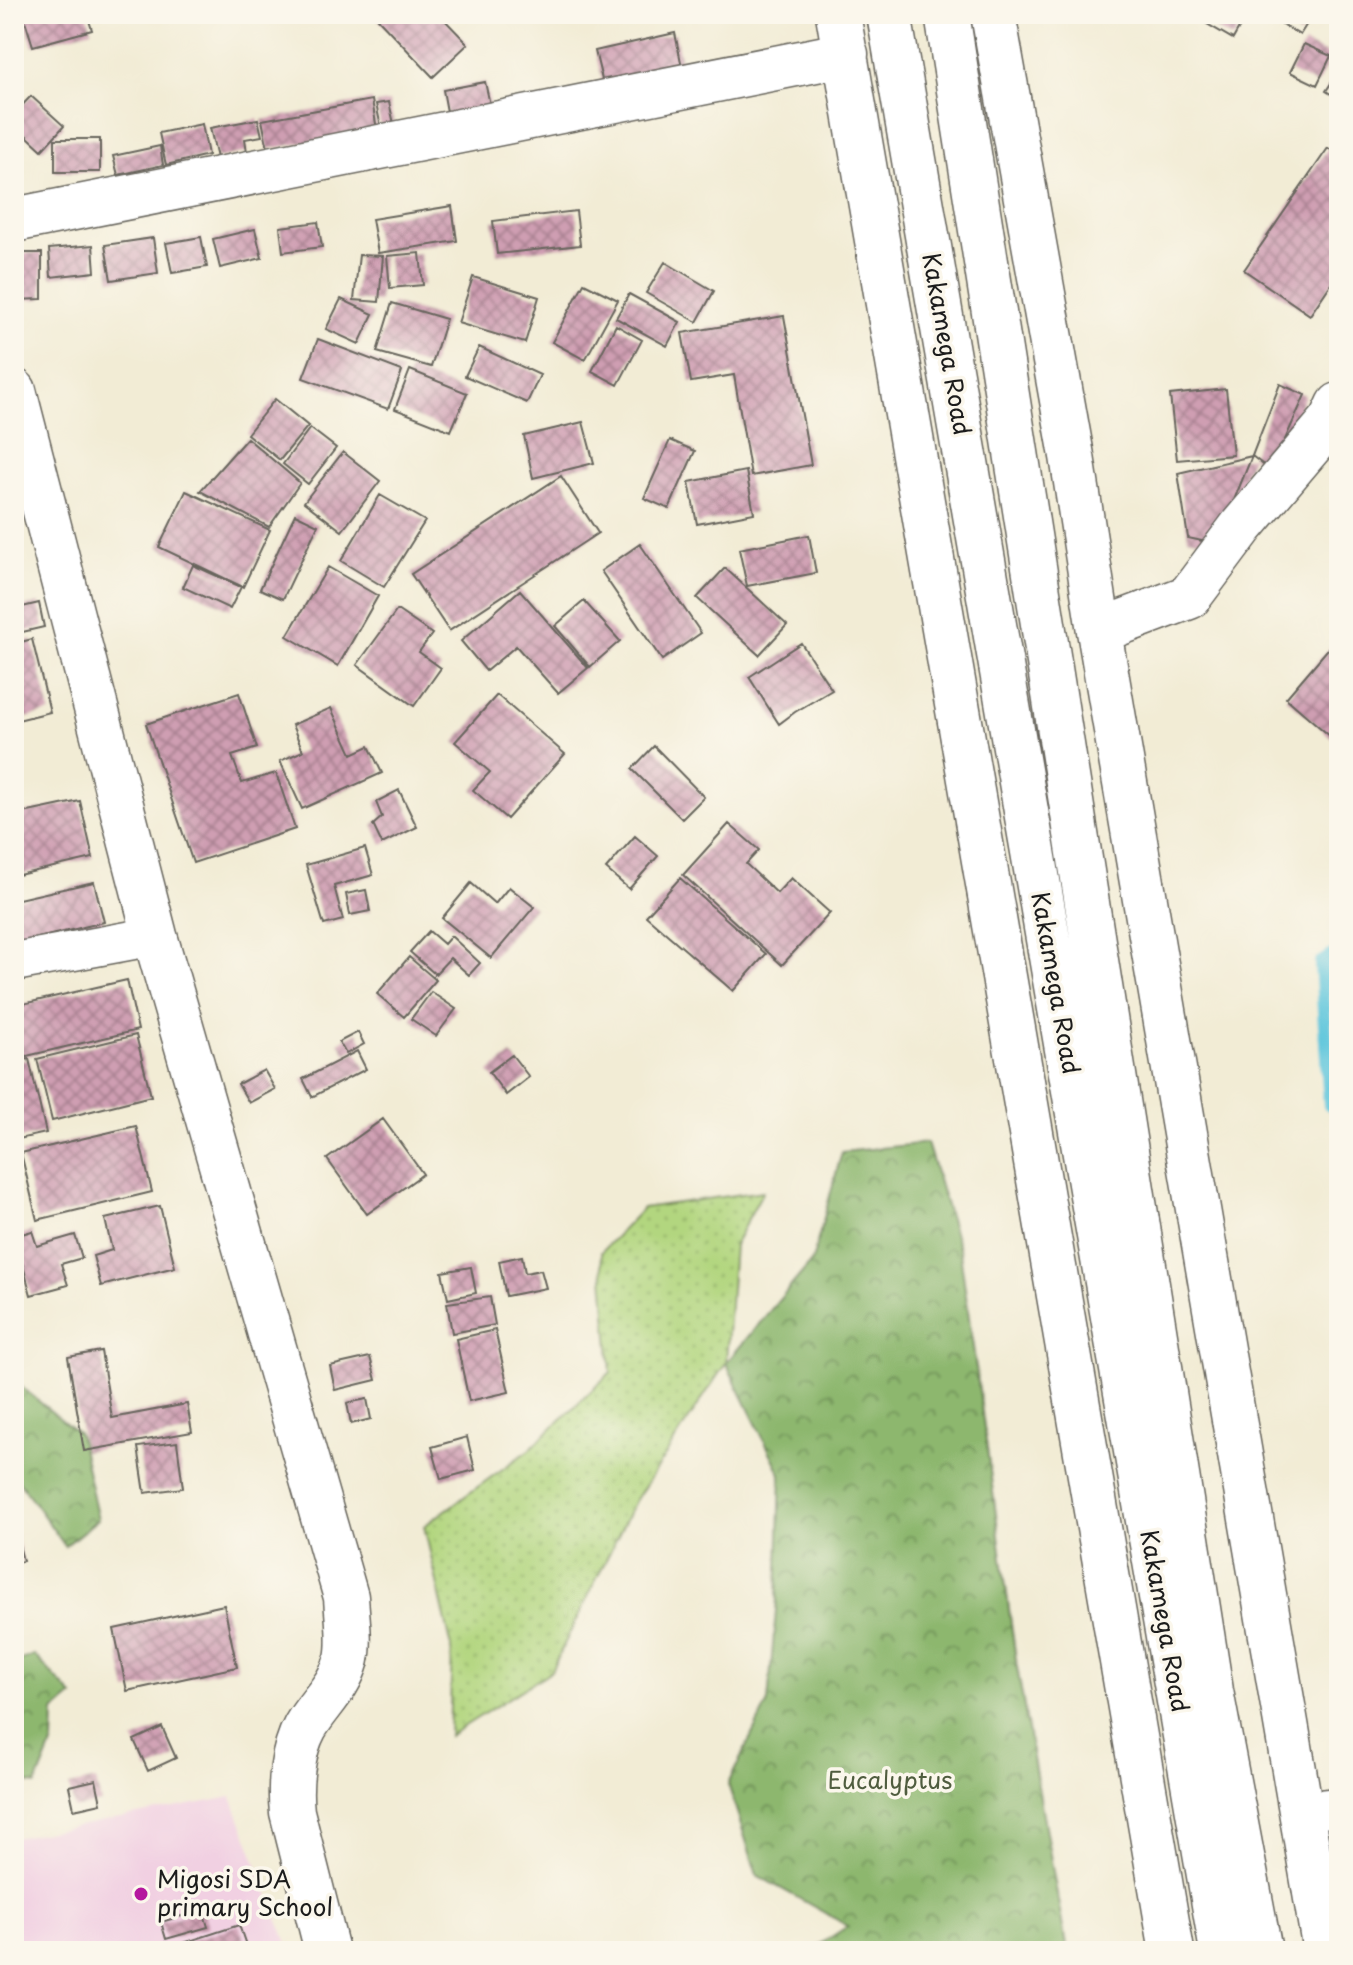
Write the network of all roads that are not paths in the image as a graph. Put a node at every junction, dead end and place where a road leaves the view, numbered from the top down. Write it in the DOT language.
graph roads {
  1 [pos="889,14"];
  2 [pos="947,14"];
  3 [pos="993,14"];
  4 [pos="842,34"];
  5 [pos="14,220"];
  6 [pos="14,391"];
  7 [pos="1339,405"];
  8 [pos="1099,631"];
  9 [pos="155,936"];
  10 [pos="14,962"];
  11 [pos="1320,1809"];
  12 [pos="327,1951"];
  13 [pos="1172,1951"];
  14 [pos="1222,1951"];
  15 [pos="1260,1951"];
  16 [pos="1325,1951"];
  1 -- 14 [label="main road, Kakamega Road"];
  2 -- 15 [label="main road, Kakamega Road"];
  3 -- 8 [label="main road"];
  4 -- 5 [label="main road"];
  4 -- 13 [label="main road"];
  6 -- 9 [label="main road"];
  7 -- 8 [label="main road"];
  8 -- 11 [label="main road"];
  9 -- 10 [label="street"];
  9 -- 12 [label="main road"];
  11 -- 16 [label="main road"];
}
